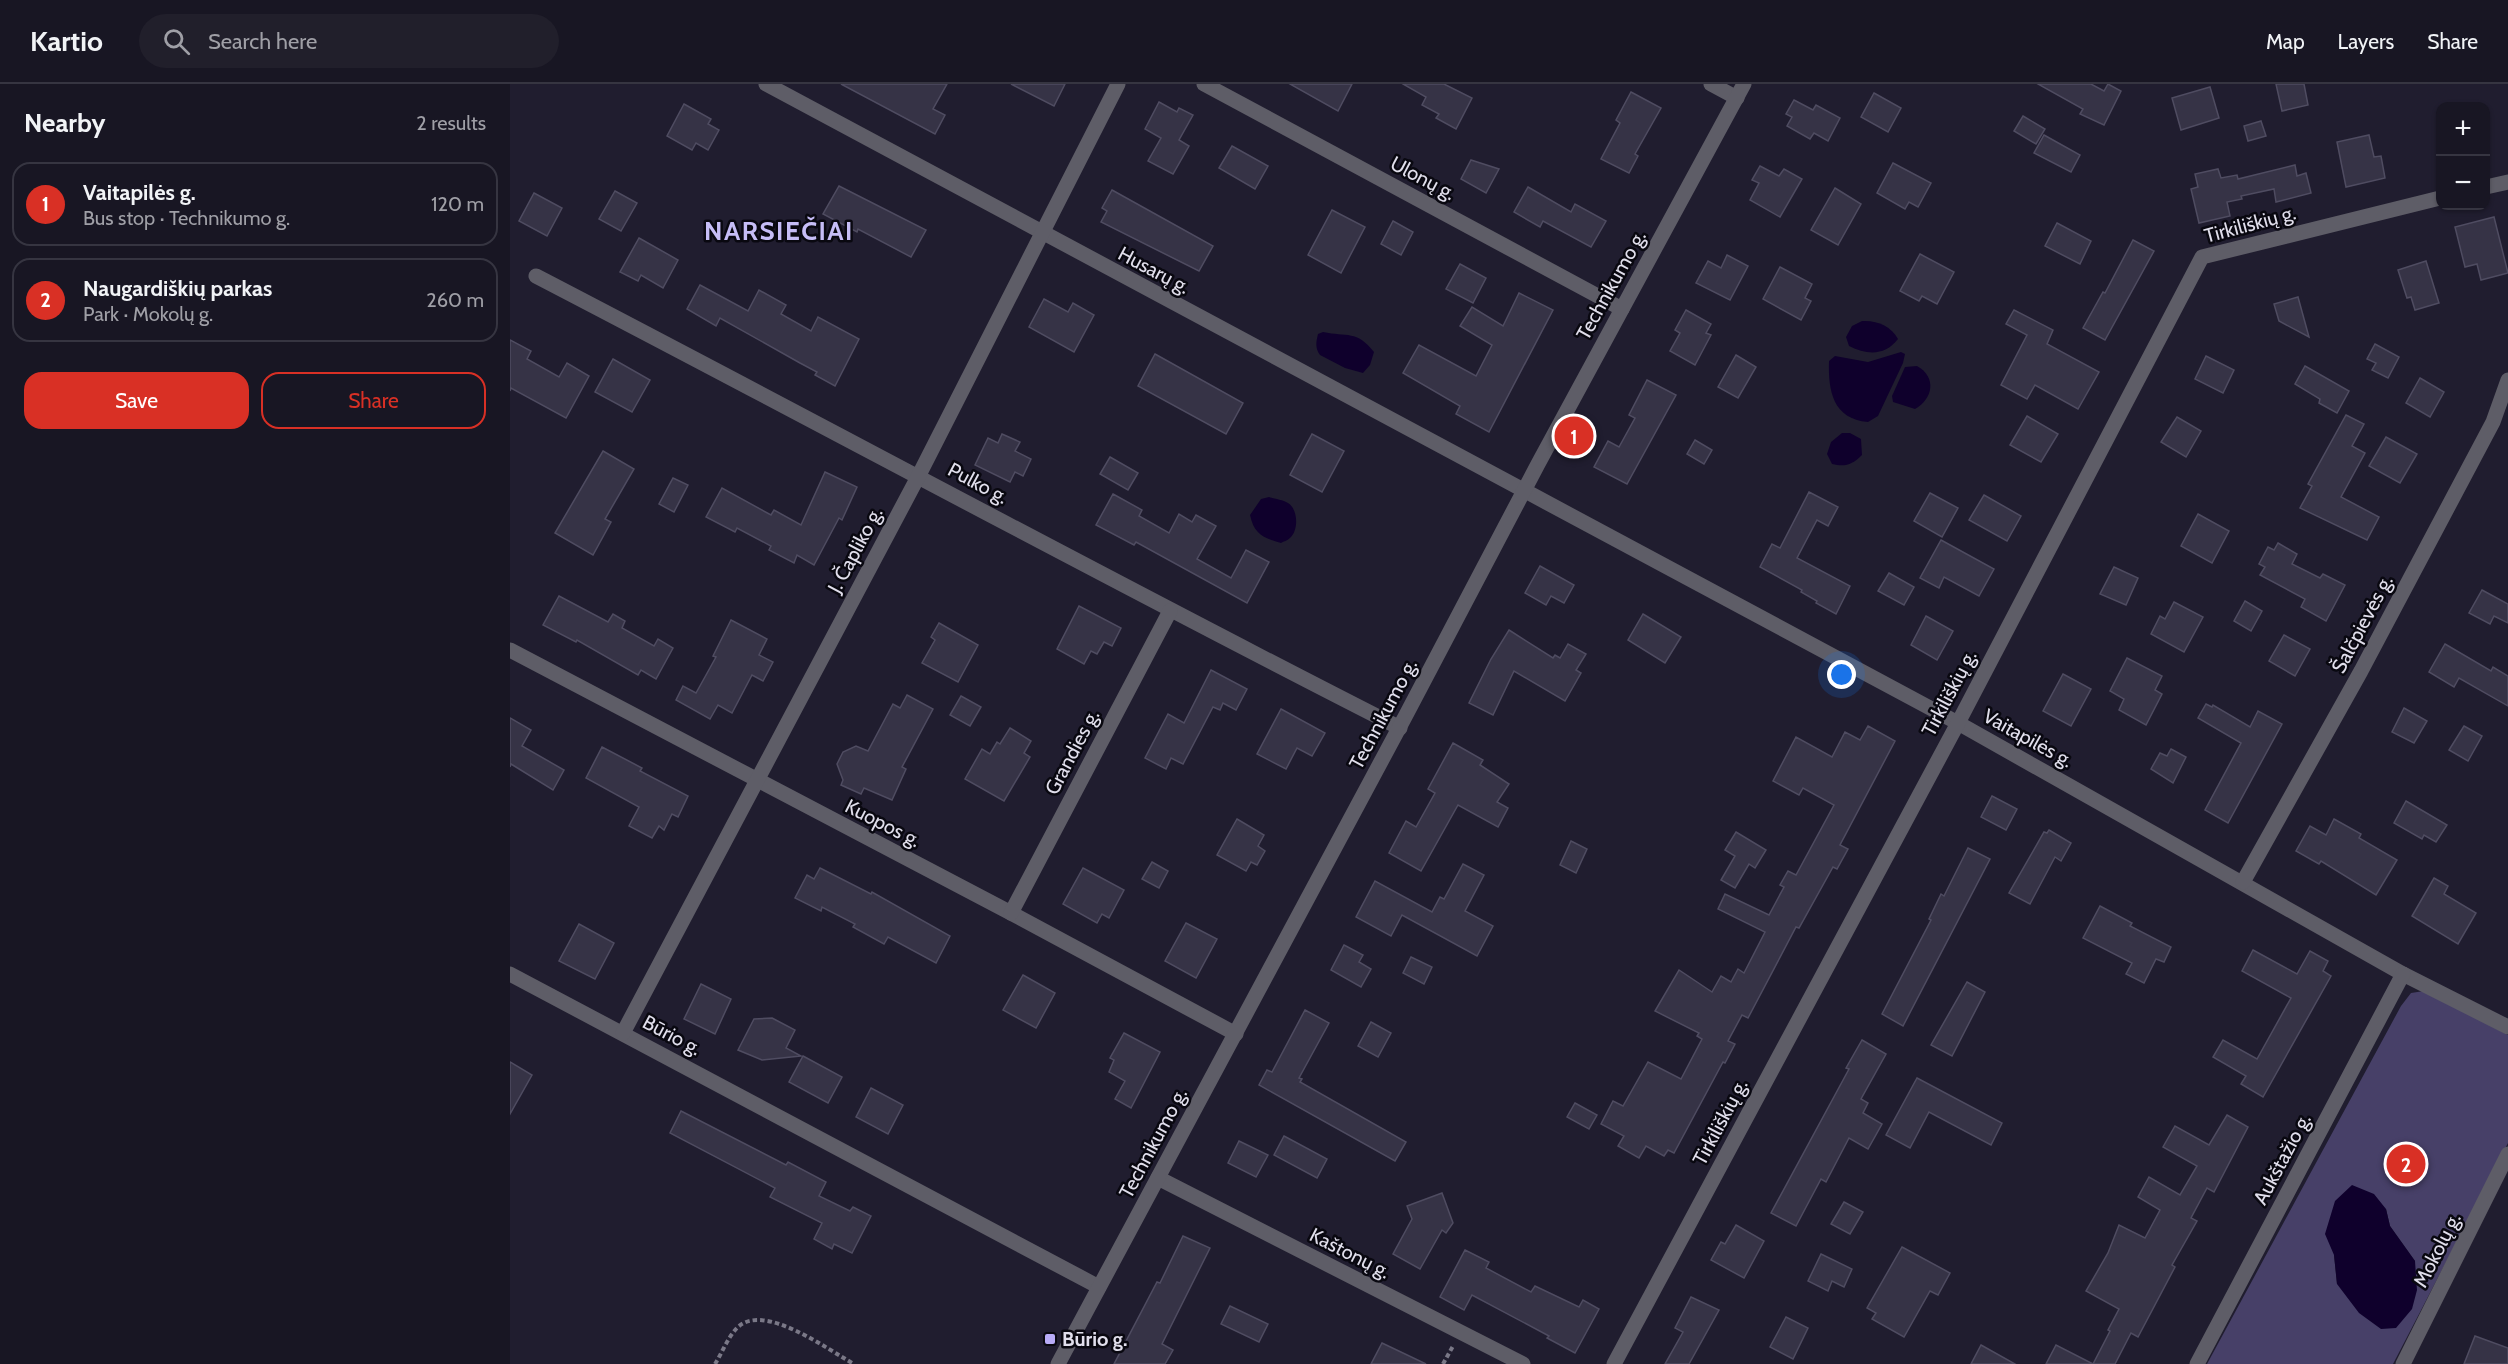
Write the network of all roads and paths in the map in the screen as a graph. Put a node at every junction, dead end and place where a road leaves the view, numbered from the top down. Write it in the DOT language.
graph roads {
  1 [pos="766,84"];
  2 [pos="1118,84"];
  3 [pos="1204,84"];
  4 [pos="1711,84"];
  5 [pos="1741,91"];
  6 [pos="2508,182"];
  7 [pos="2490,186"];
  8 [pos="2436,199"];
  9 [pos="1042,234"];
  10 [pos="536,276"];
  11 [pos="1622,309"];
  12 [pos="2508,380"];
  13 [pos="919,475"];
  14 [pos="1525,489"];
  15 [pos="1170,611"];
  16 [pos="510,650"];
  17 [pos="1958,723"];
  18 [pos="1400,728"];
  19 [pos="756,780"];
  20 [pos="2243,882"];
  21 [pos="1011,913"];
  22 [pos="510,974"];
  23 [pos="2403,974"];
  24 [pos="2508,1027"];
  25 [pos="623,1033"];
  26 [pos="1236,1034"];
  27 [pos="2508,1154"];
  28 [pos="1158,1178"];
  29 [pos="1099,1287"];
  30 [pos="716,1364"];
  31 [pos="854,1364"];
  32 [pos="1058,1364"];
  33 [pos="1523,1364"];
  34 [pos="1614,1364"];
  35 [pos="2197,1364"];
  36 [pos="2403,1364"];
  1 -- 9 [label="street, Husarų g."];
  2 -- 9 [label="street, J. Čapliko g."];
  3 -- 11 [label="street, Ulonų g."];
  4 -- 5 [label="street"];
  5 -- 11 [label="street, Technikumo g."];
  6 -- 7 [label="street"];
  8 -- 17 [label="street, Tirkiliškių g."];
  9 -- 13 [label="street, J. Čapliko g."];
  9 -- 14 [label="street, Husarų g."];
  10 -- 13 [label="street, Pulko g."];
  11 -- 14 [label="street, Technikumo g."];
  12 -- 20 [label="street, Šalčpievės g."];
  13 -- 15 [label="street, Pulko g."];
  13 -- 19 [label="street, J. Čapliko g."];
  14 -- 17 [label="street, Vaitapilės g."];
  14 -- 18 [label="street, Technikumo g."];
  15 -- 18 [label="street, Pulko g."];
  15 -- 21 [label="street, Grandies g."];
  16 -- 19 [label="street, Kuopos g."];
  17 -- 20 [label="street, Vaitapilės g."];
  17 -- 34 [label="street, Tirkiliškių g."];
  18 -- 26 [label="street, Technikumo g."];
  19 -- 21 [label="street, Kuopos g."];
  19 -- 25 [label="street, J. Čapliko g."];
  20 -- 23 [label="street, Vaitapilės g."];
  21 -- 26 [label="street, Kuopos g."];
  22 -- 25 [label="street, Būrio g."];
  23 -- 24 [label="street, Vaitapilės g."];
  23 -- 35 [label="street, Aukštažio g."];
  25 -- 29 [label="street, Būrio g."];
  26 -- 28 [label="street, Technikumo g."];
  27 -- 36 [label="street, Mokolų g."];
  28 -- 29 [label="street, Technikumo g."];
  28 -- 33 [label="street, Kaštonų g."];
  29 -- 32 [label="street, Technikumo g."];
  30 -- 31 [label="path"];
}
